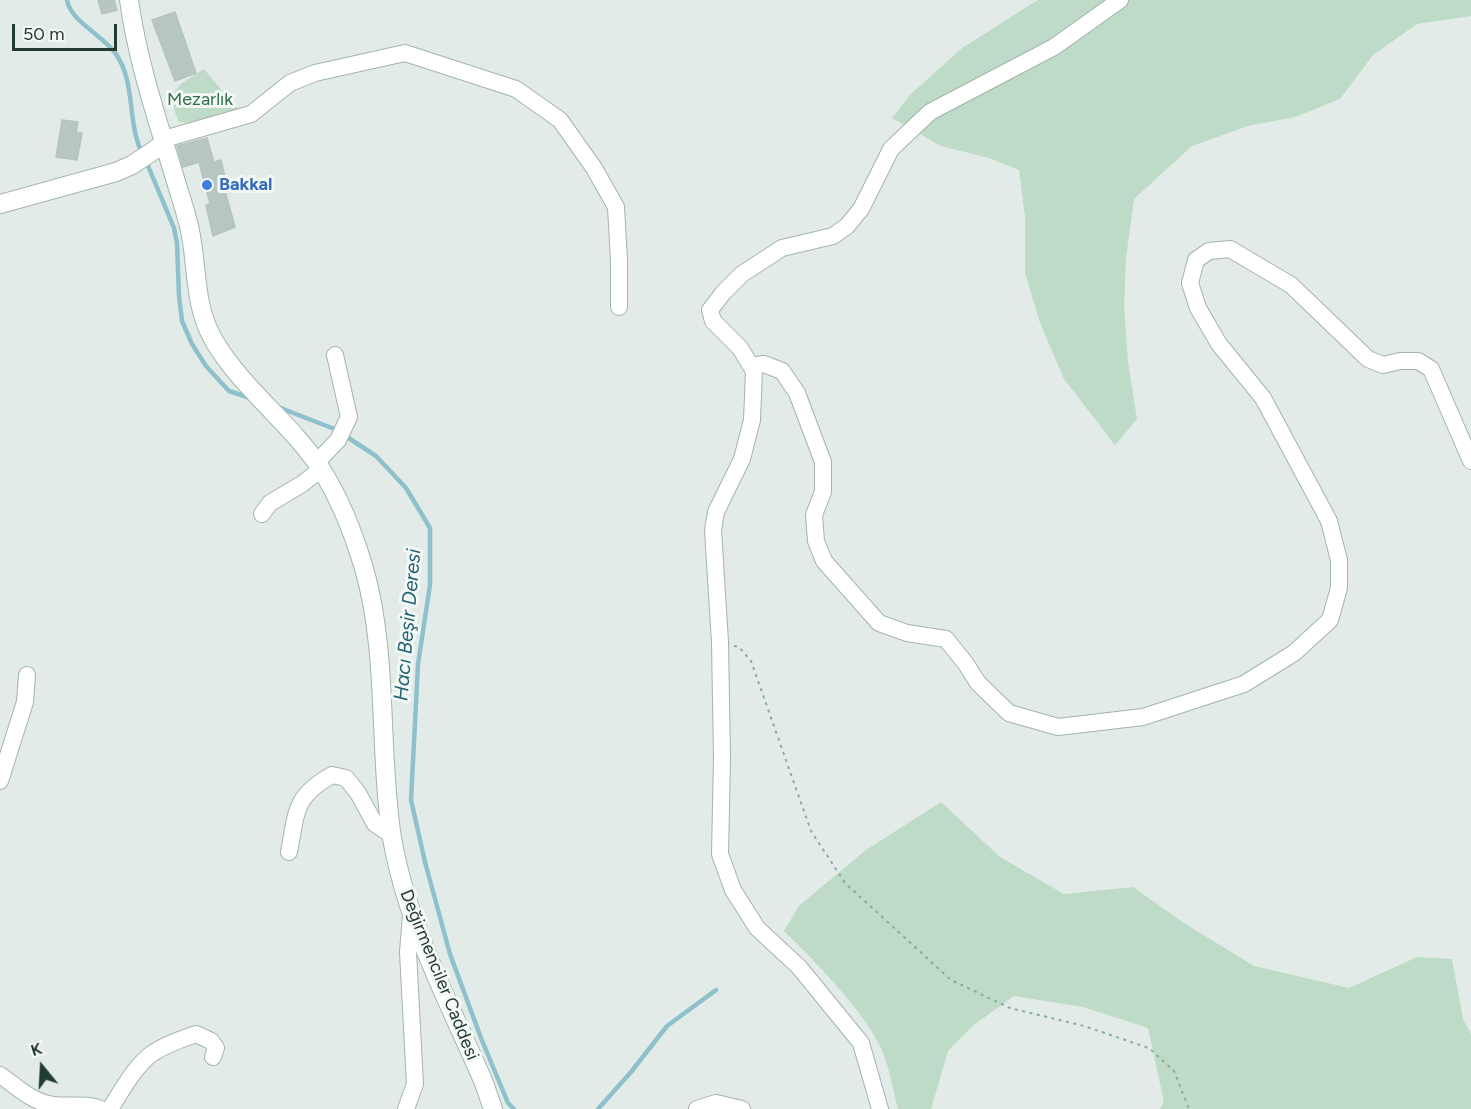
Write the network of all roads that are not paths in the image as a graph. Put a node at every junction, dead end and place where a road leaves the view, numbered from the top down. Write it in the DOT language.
graph roads {
  1 [pos="129,0"];
  2 [pos="1120,0"];
  3 [pos="161,144"];
  4 [pos="0,204"];
  5 [pos="619,307"];
  6 [pos="335,355"];
  7 [pos="751,366"];
  8 [pos="1471,462"];
  9 [pos="318,466"];
  10 [pos="262,514"];
  11 [pos="27,675"];
  12 [pos="0,781"];
  13 [pos="392,836"];
  14 [pos="289,852"];
  15 [pos="411,915"];
  16 [pos="213,1057"];
  17 [pos="0,1075"];
  18 [pos="101,1109"];
  19 [pos="110,1109"];
  20 [pos="406,1109"];
  21 [pos="493,1109"];
  22 [pos="697,1109"];
  23 [pos="742,1109"];
  24 [pos="880,1109"];
  1 -- 3 [label="main road, Değirmenciler Caddesi"];
  2 -- 7 [label="street"];
  3 -- 4 [label="main road"];
  3 -- 5 [label="street"];
  3 -- 9 [label="main road, Değirmenciler Caddesi"];
  6 -- 9 [label="street"];
  7 -- 8 [label="street"];
  7 -- 24 [label="street"];
  9 -- 10 [label="street"];
  9 -- 13 [label="main road, Değirmenciler Caddesi"];
  11 -- 12 [label="street"];
  13 -- 14 [label="street"];
  13 -- 15 [label="main road, Değirmenciler Caddesi"];
  15 -- 20 [label="street"];
  15 -- 21 [label="main road, Değirmenciler Caddesi"];
  16 -- 19 [label="street"];
  17 -- 18 [label="street"];
  22 -- 23 [label="street"];
}
